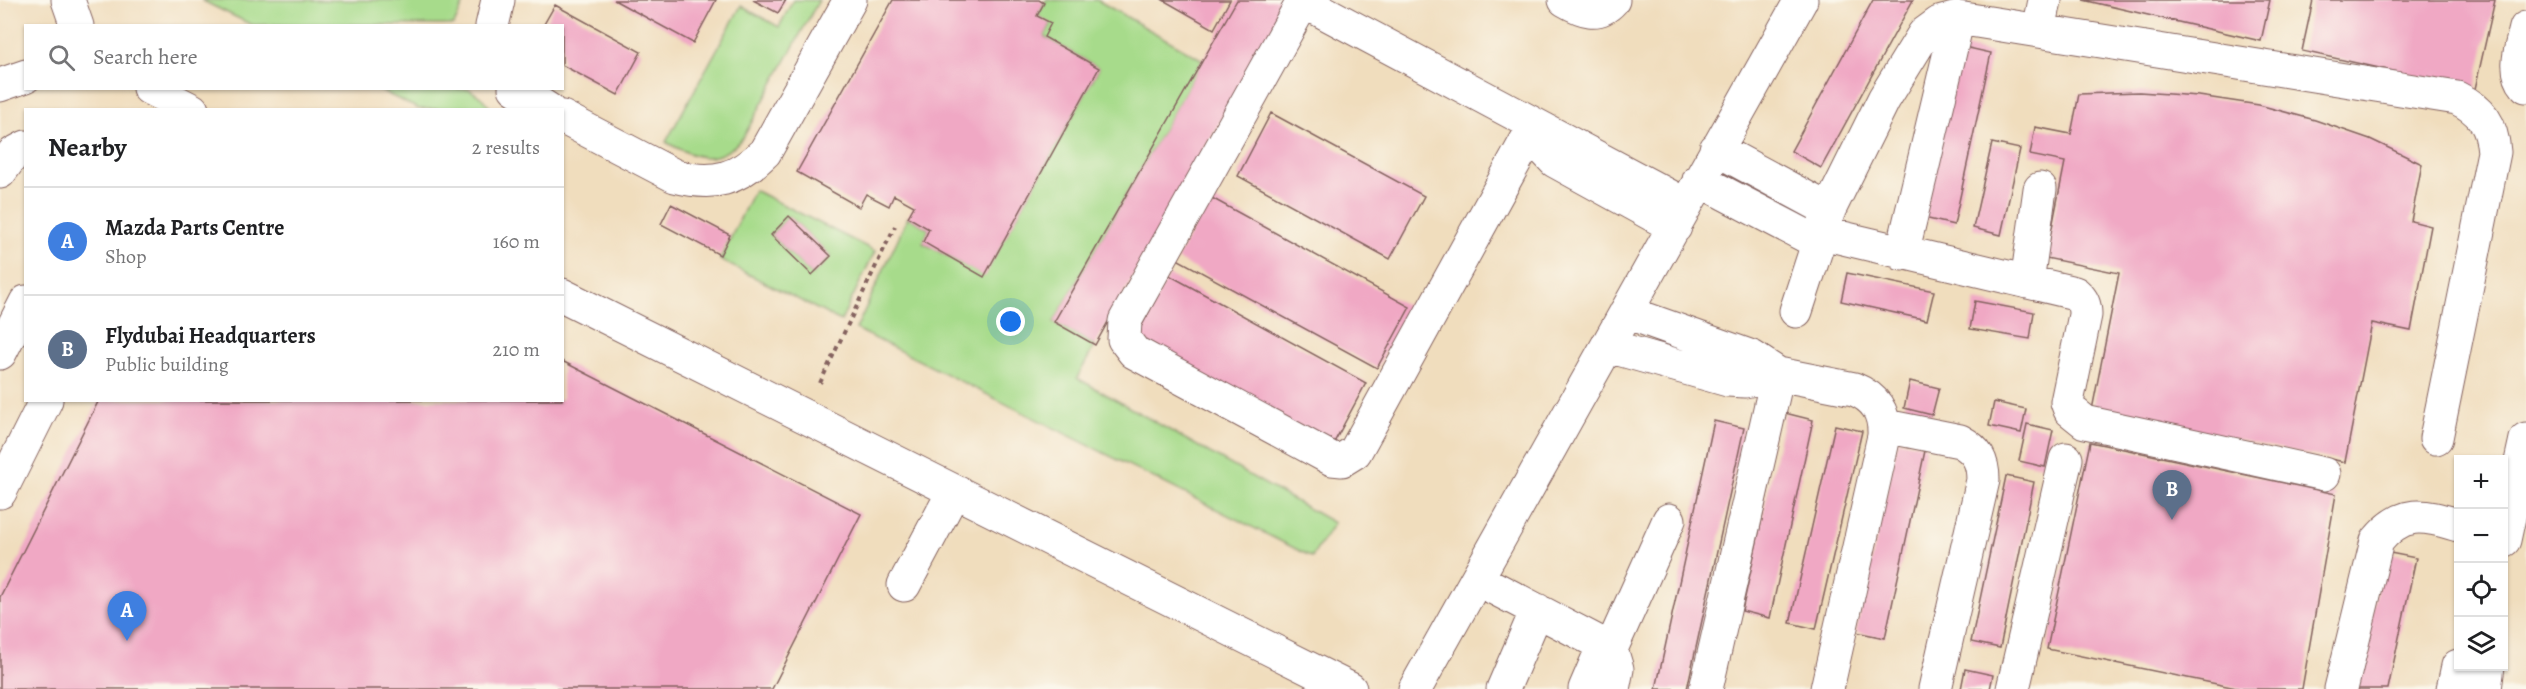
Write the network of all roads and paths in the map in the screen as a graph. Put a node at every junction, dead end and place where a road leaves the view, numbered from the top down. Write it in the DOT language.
graph roads {
  1 [pos="68,0"];
  2 [pos="498,0"];
  3 [pos="850,0"];
  4 [pos="1565,0"];
  5 [pos="1613,0"];
  6 [pos="1801,0"];
  7 [pos="1304,1"];
  8 [pos="2042,15"];
  9 [pos="1958,18"];
  10 [pos="76,24"];
  11 [pos="492,24"];
  12 [pos="2526,28"];
  13 [pos="24,77"];
  14 [pos="0,85"];
  15 [pos="2526,86"];
  16 [pos="518,90"];
  17 [pos="154,97"];
  18 [pos="186,108"];
  19 [pos="545,108"];
  20 [pos="564,118"];
  21 [pos="1535,125"];
  22 [pos="24,148"];
  23 [pos="1716,149"];
  24 [pos="0,172"];
  25 [pos="2040,189"];
  26 [pos="1687,204"];
  27 [pos="896,226"];
  28 [pos="1823,228"];
  29 [pos="1902,254"];
  30 [pos="2027,282"];
  31 [pos="564,296"];
  32 [pos="24,307"];
  33 [pos="1796,311"];
  34 [pos="1626,312"];
  35 [pos="1608,346"];
  36 [pos="0,353"];
  37 [pos="1778,374"];
  38 [pos="45,402"];
  39 [pos="805,416"];
  40 [pos="1885,426"];
  41 [pos="2436,438"];
  42 [pos="2526,439"];
  43 [pos="2066,459"];
  44 [pos="2324,474"];
  45 [pos="954,491"];
  46 [pos="0,492"];
  47 [pos="1668,520"];
  48 [pos="2508,520"];
  49 [pos="2454,524"];
  50 [pos="1477,579"];
  51 [pos="904,585"];
  52 [pos="1537,610"];
  53 [pos="1611,649"];
  54 [pos="2457,671"];
  55 [pos="2487,671"];
  56 [pos="1350,689"];
  57 [pos="1415,689"];
  58 [pos="1503,689"];
  59 [pos="1585,689"];
  60 [pos="1613,689"];
  61 [pos="1706,689"];
  62 [pos="1827,689"];
  63 [pos="1935,689"];
  64 [pos="2013,689"];
  65 [pos="2341,689"];
  66 [pos="2453,689"];
  67 [pos="2485,689"];
  1 -- 10 [label="street"];
  2 -- 11 [label="street"];
  3 -- 20 [label="street"];
  4 -- 5 [label="street"];
  6 -- 23 [label="street"];
  7 -- 21 [label="street"];
  7 -- 21 [label="street"];
  8 -- 9 [label="street"];
  8 -- 41 [label="street"];
  9 -- 28 [label="street"];
  9 -- 29 [label="street"];
  12 -- 15 [label="street"];
  13 -- 14 [label="street"];
  16 -- 19 [label="street"];
  17 -- 18 [label="street"];
  21 -- 26 [label="street"];
  22 -- 24 [label="street"];
  23 -- 26 [label="street"];
  23 -- 28 [label="street"];
  25 -- 30 [label="street"];
  26 -- 28 [label="street"];
  26 -- 34 [label="street"];
  27 -- 39 [label="path"];
  28 -- 29 [label="street"];
  28 -- 33 [label="street"];
  29 -- 30 [label="street"];
  30 -- 44 [label="street"];
  31 -- 39 [label="street"];
  32 -- 36 [label="street"];
  34 -- 35 [label="street"];
  34 -- 37 [label="street"];
  35 -- 37 [label="street"];
  35 -- 50 [label="street"];
  37 -- 40 [label="street"];
  37 -- 61 [label="street"];
  38 -- 46 [label="street"];
  39 -- 45 [label="street"];
  40 -- 62 [label="street"];
  40 -- 63 [label="street"];
  42 -- 48 [label="street"];
  43 -- 64 [label="street"];
  45 -- 51 [label="street"];
  45 -- 56 [label="street"];
  47 -- 53 [label="street"];
  49 -- 65 [label="street"];
  50 -- 52 [label="street"];
  50 -- 57 [label="street"];
  52 -- 53 [label="street"];
  52 -- 58 [label="street"];
  53 -- 59 [label="street"];
  53 -- 60 [label="street"];
  54 -- 66 [label="street"];
  55 -- 67 [label="street"];
}
